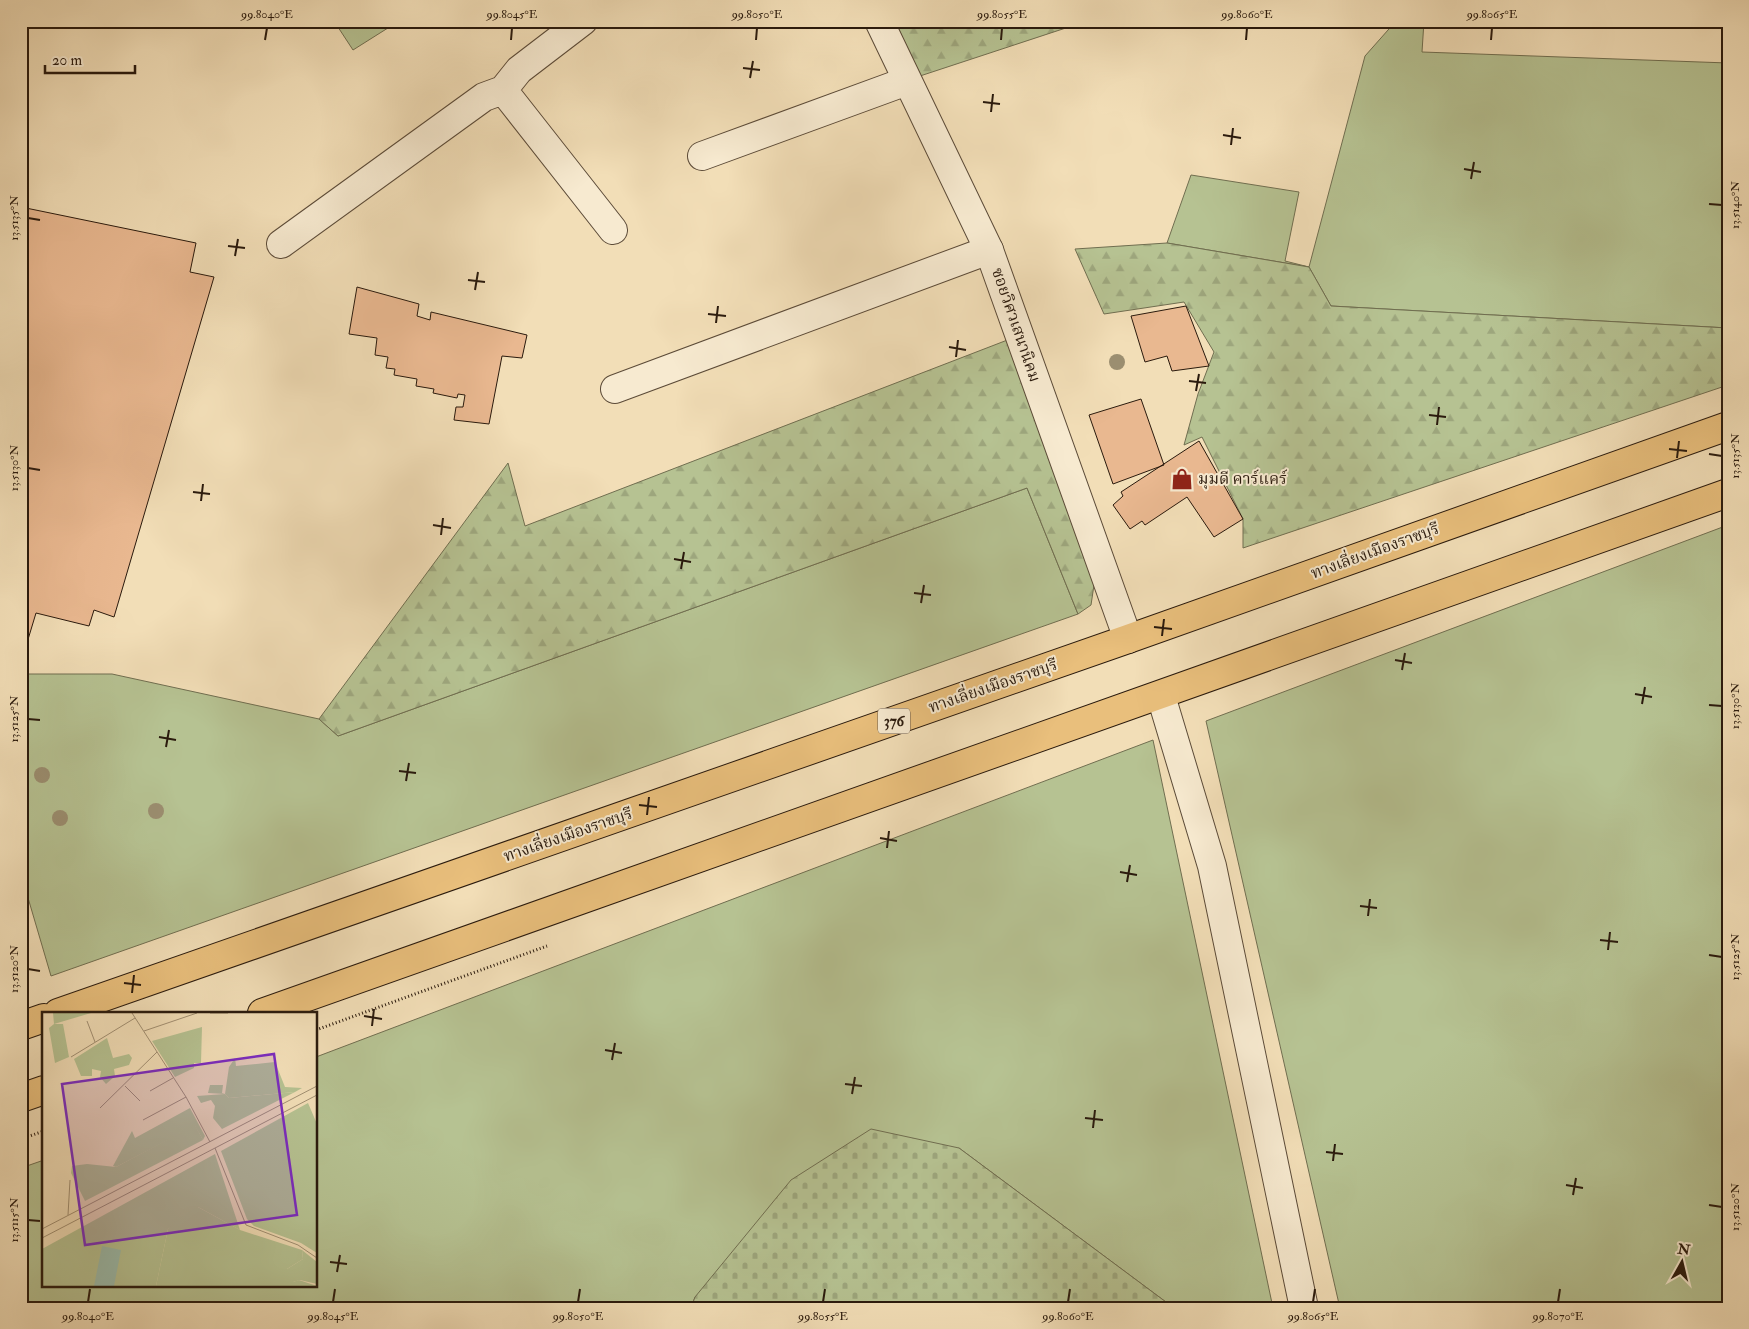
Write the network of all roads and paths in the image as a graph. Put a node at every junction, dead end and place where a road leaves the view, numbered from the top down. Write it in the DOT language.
graph roads {
  1 [pos="583,21"];
  2 [pos="879,21"];
  3 [pos="907,81"];
  4 [pos="503,90"];
  5 [pos="702,156"];
  6 [pos="613,230"];
  7 [pos="282,244"];
  8 [pos="989,250"];
  9 [pos="615,389"];
  10 [pos="1728,426"];
  11 [pos="1728,493"];
  12 [pos="1128,639"];
  13 [pos="1161,696"];
  14 [pos="61,1012"];
  15 [pos="265,1012"];
  16 [pos="42,1019"];
  17 [pos="21,1026"];
  18 [pos="42,1091"];
  19 [pos="21,1098"];
  20 [pos="42,1131"];
  21 [pos="21,1139"];
  22 [pos="1304,1308"];
  1 -- 4 [label="street"];
  2 -- 3 [label="street, ซอยวิศวเสนานิคม"];
  3 -- 5 [label="street"];
  3 -- 8 [label="street, ซอยวิศวเสนานิคม"];
  4 -- 6 [label="street"];
  4 -- 7 [label="street"];
  8 -- 9 [label="street"];
  8 -- 12 [label="street, ซอยวิศวเสนานิคม"];
  10 -- 12 [label="main road, ทางเลี่ยงเมืองราชบุรี / 376"];
  11 -- 13 [label="main road"];
  12 -- 14 [label="main road, ทางเลี่ยงเมืองราชบุรี / 376"];
  13 -- 15 [label="main road"];
  13 -- 22 [label="street"];
  16 -- 17 [label="main road"];
  18 -- 19 [label="main road"];
  20 -- 21 [label="path"];
}
